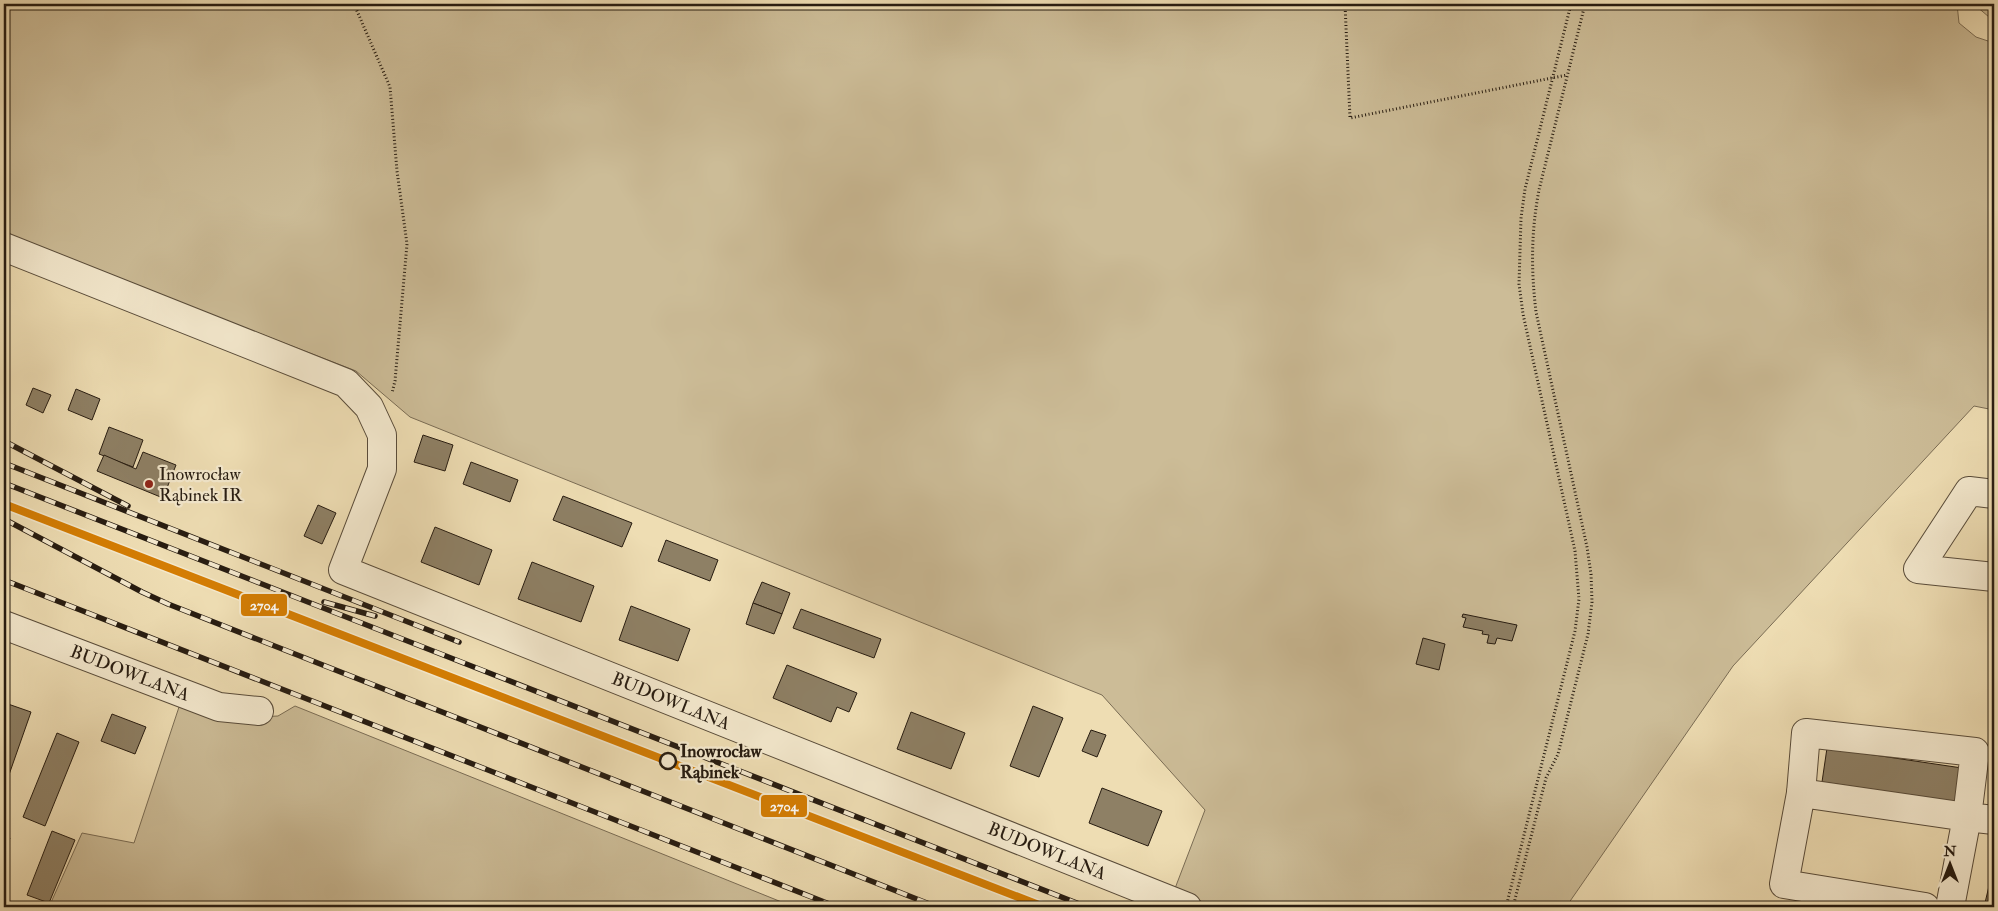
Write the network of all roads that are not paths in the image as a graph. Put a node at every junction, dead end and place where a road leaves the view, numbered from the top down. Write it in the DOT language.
graph roads {
  1 [pos="4,246"];
  2 [pos="1994,494"];
  3 [pos="1994,577"];
  4 [pos="4,625"];
  5 [pos="259,711"];
  6 [pos="1801,793"];
  7 [pos="1967,817"];
  8 [pos="1994,820"];
  9 [pos="1186,907"];
  10 [pos="1925,907"];
  11 [pos="1950,907"];
  1 -- 9 [label="street, BUDOWLANA"];
  2 -- 3 [label="street"];
  4 -- 5 [label="street, BUDOWLANA"];
  6 -- 7 [label="street"];
  6 -- 7 [label="street"];
  6 -- 10 [label="street"];
  7 -- 8 [label="street"];
  7 -- 11 [label="street"];
}
